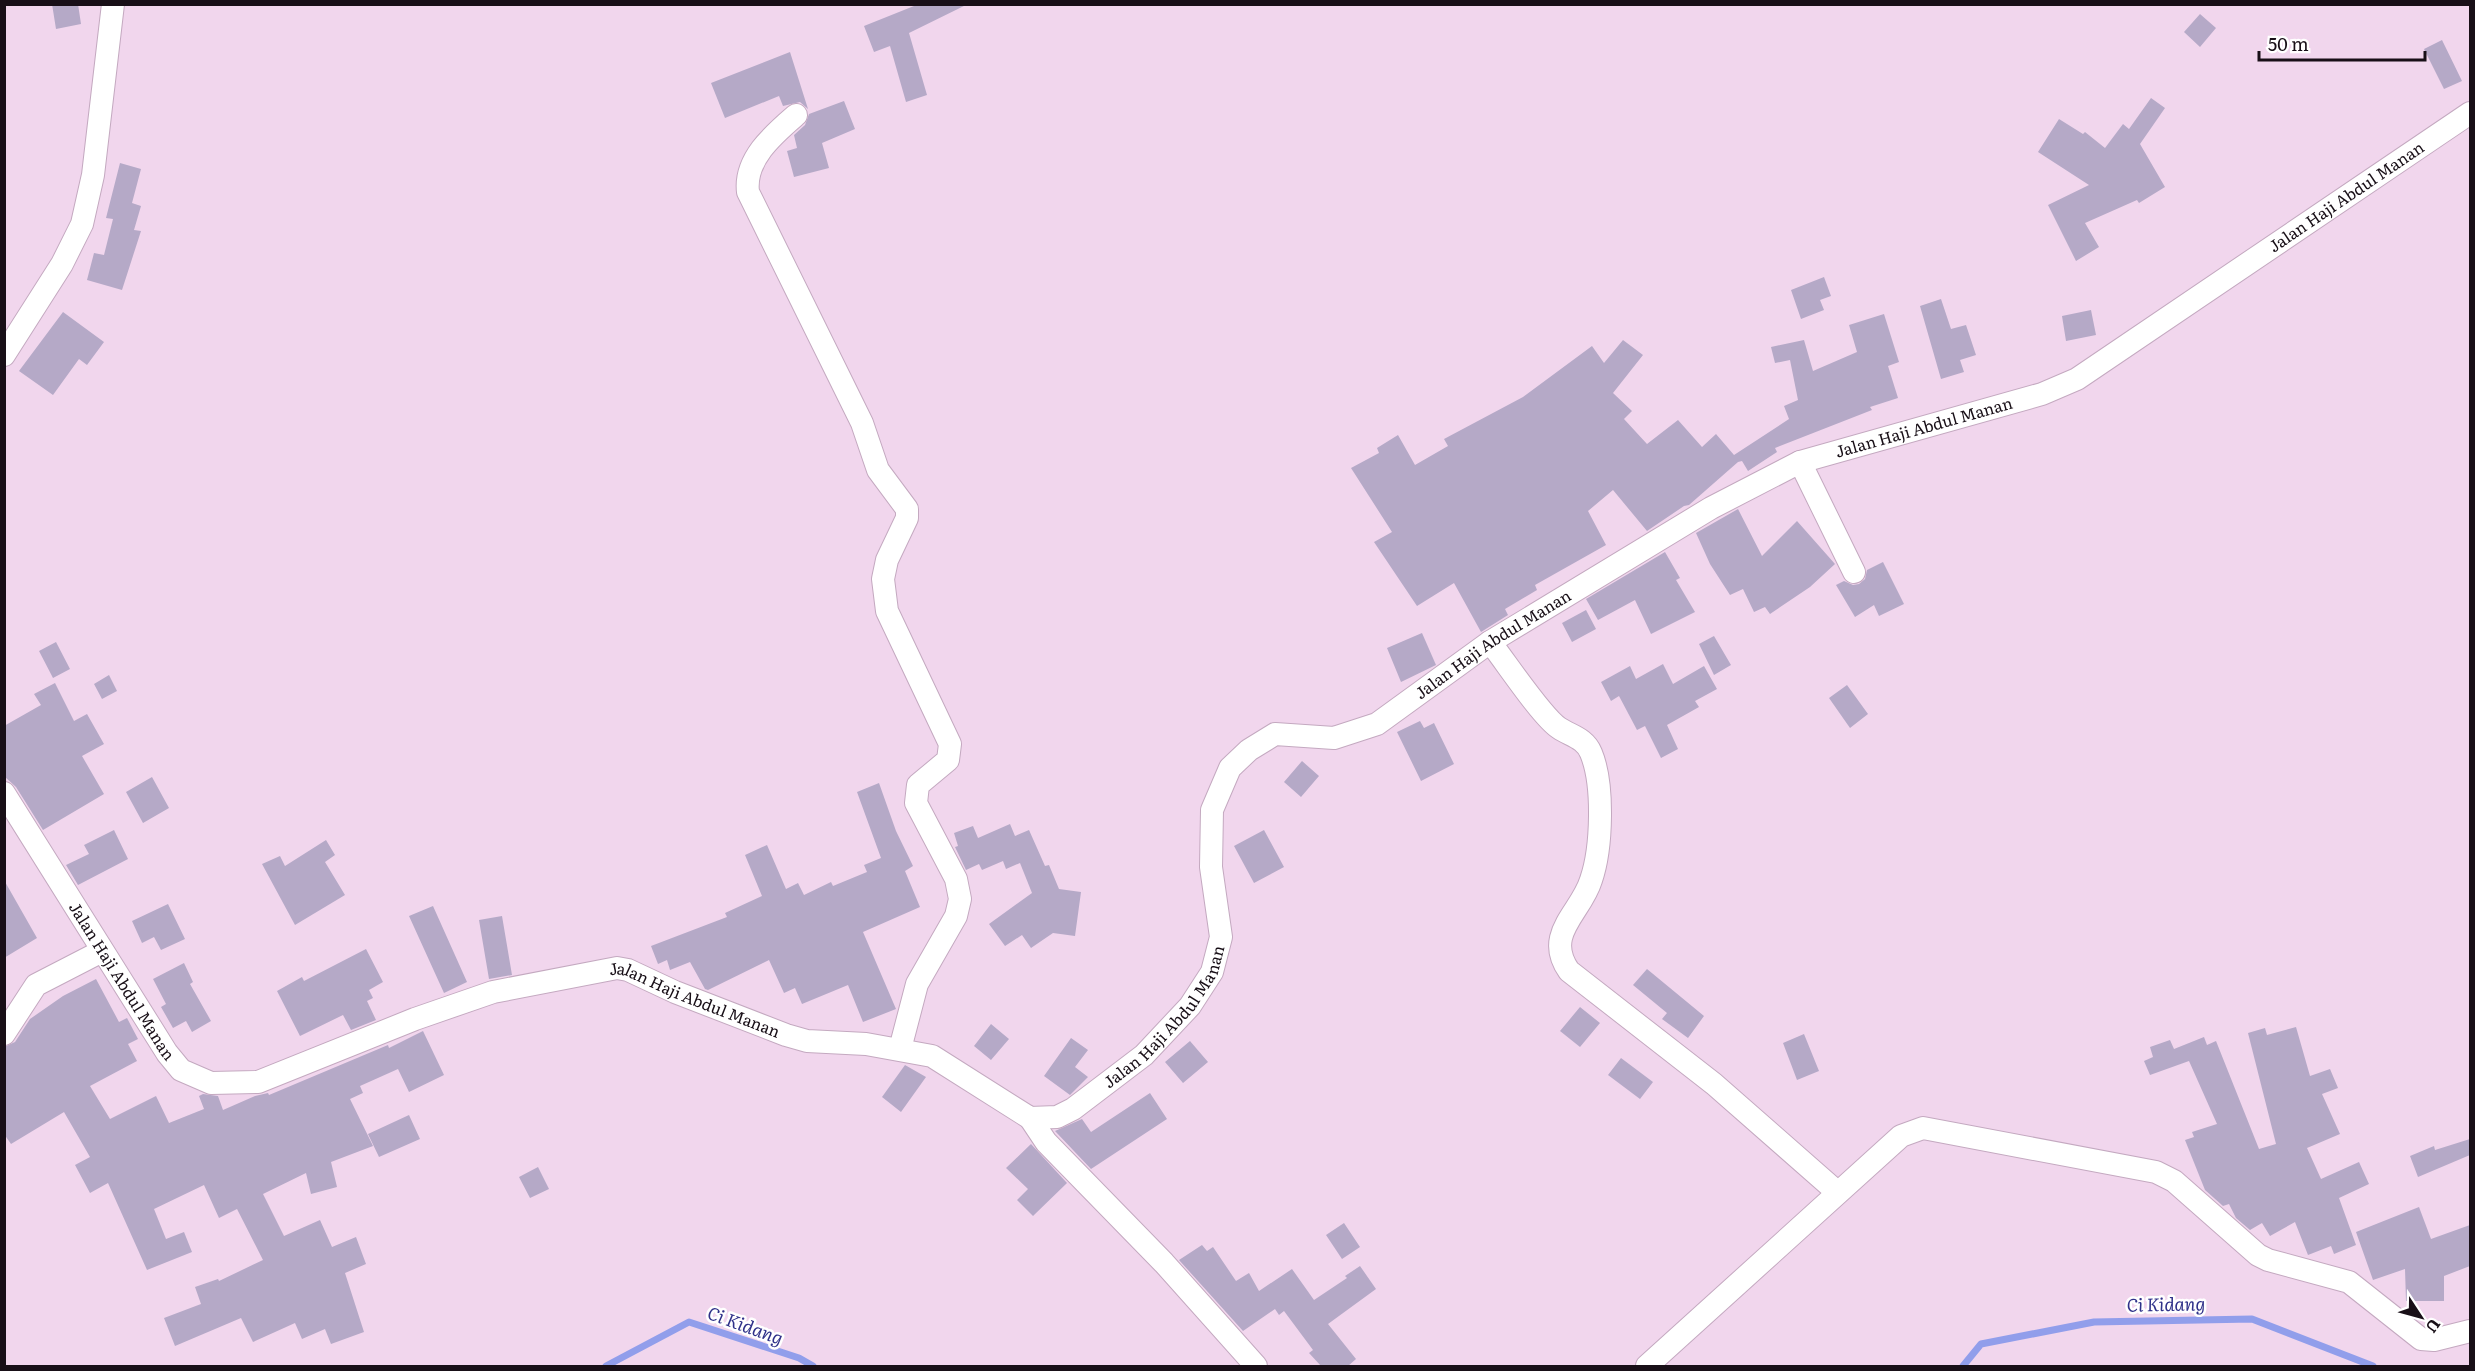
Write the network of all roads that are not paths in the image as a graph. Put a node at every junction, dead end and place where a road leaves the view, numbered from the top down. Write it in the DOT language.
graph roads {
  1 [pos="113,4"];
  2 [pos="2470,113"];
  3 [pos="796,115"];
  4 [pos="4,355"];
  5 [pos="1800,462"];
  6 [pos="1854,572"];
  7 [pos="1490,642"];
  8 [pos="4,793"];
  9 [pos="102,951"];
  10 [pos="4,1034"];
  11 [pos="900,1049"];
  12 [pos="1030,1118"];
  13 [pos="1837,1192"];
  14 [pos="2470,1331"];
  15 [pos="1256,1366"];
  16 [pos="1647,1366"];
  1 -- 4 [label="street"];
  2 -- 5 [label="street, Jalan Haji Abdul Manan"];
  3 -- 11 [label="street"];
  5 -- 6 [label="street"];
  5 -- 7 [label="street, Jalan Haji Abdul Manan"];
  7 -- 12 [label="street, Jalan Haji Abdul Manan"];
  7 -- 13 [label="street"];
  8 -- 9 [label="street, Jalan Haji Abdul Manan"];
  9 -- 10 [label="street"];
  9 -- 11 [label="street, Jalan Haji Abdul Manan"];
  11 -- 12 [label="street, Jalan Haji Abdul Manan"];
  12 -- 15 [label="street"];
  13 -- 14 [label="street"];
  13 -- 16 [label="street"];
}
